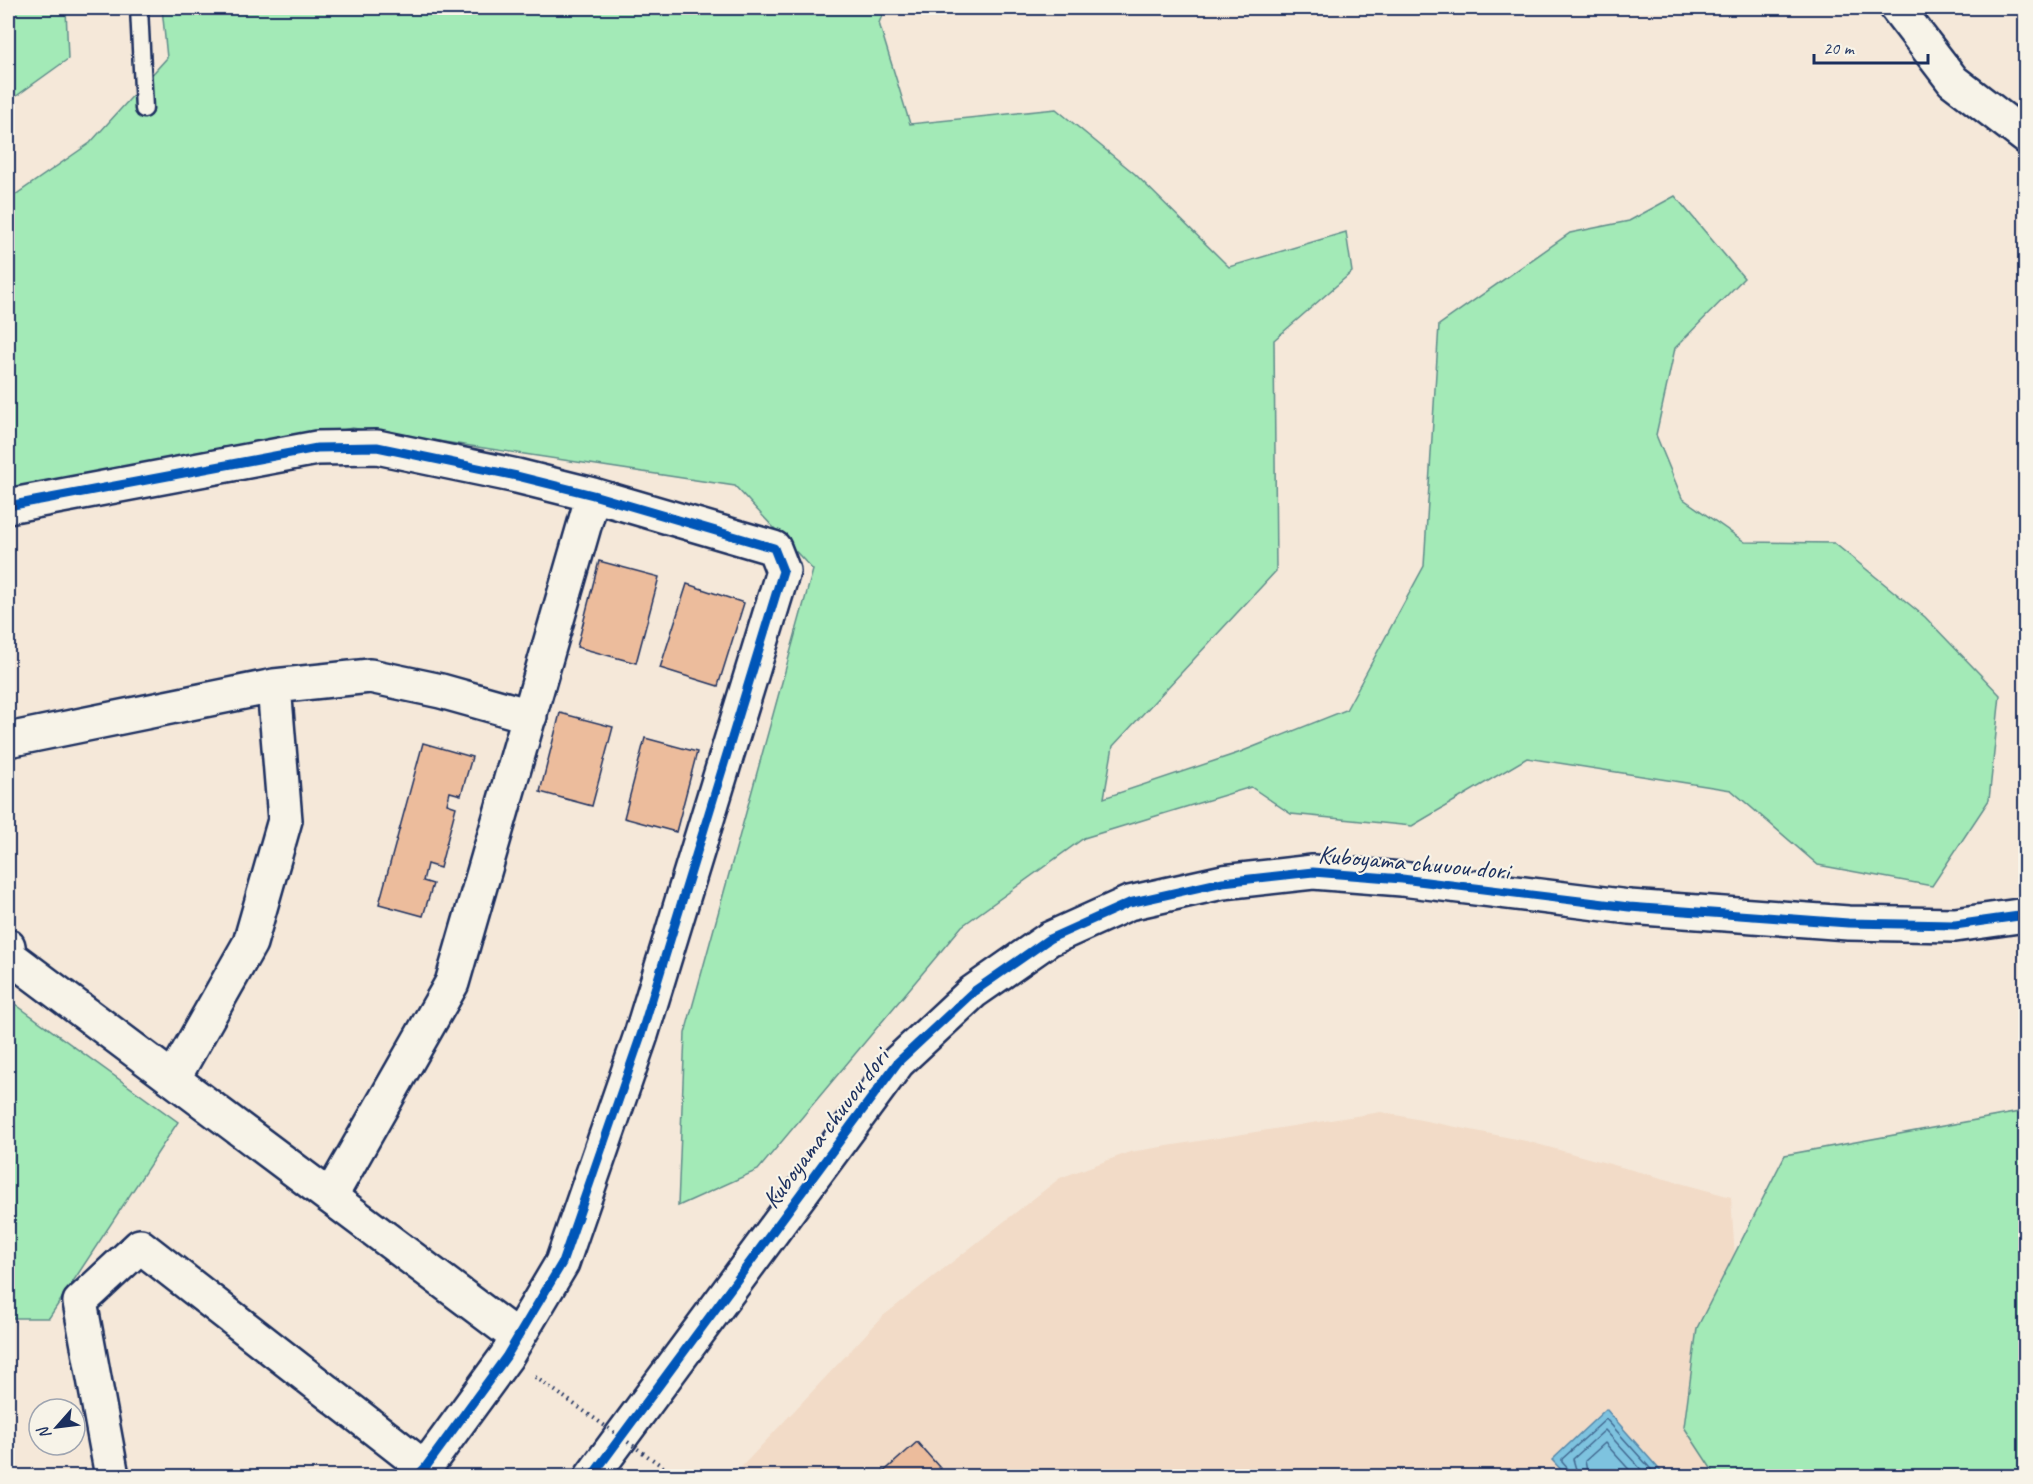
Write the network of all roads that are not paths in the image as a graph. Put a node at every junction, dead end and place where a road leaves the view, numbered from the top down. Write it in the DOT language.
graph roads {
  1 [pos="139,8"];
  2 [pos="1897,8"];
  3 [pos="144,109"];
  4 [pos="2025,137"];
  5 [pos="593,495"];
  6 [pos="8,506"];
  7 [pos="274,686"];
  8 [pos="530,716"];
  9 [pos="8,740"];
  10 [pos="2025,915"];
  11 [pos="8,946"];
  12 [pos="173,1078"];
  13 [pos="330,1197"];
  14 [pos="517,1337"];
  15 [pos="421,1472"];
  16 [pos="112,1476"];
  17 [pos="592,1476"];
  1 -- 3 [label="lane"];
  2 -- 4 [label="street"];
  5 -- 6 [label="street"];
  5 -- 8 [label="street"];
  5 -- 14 [label="street"];
  7 -- 8 [label="street"];
  7 -- 9 [label="street"];
  7 -- 12 [label="street"];
  8 -- 13 [label="street"];
  10 -- 17 [label="street, Kuboyama chuuou dori"];
  11 -- 12 [label="street"];
  12 -- 13 [label="street"];
  13 -- 14 [label="street"];
  14 -- 15 [label="street"];
  15 -- 16 [label="street"];
}
